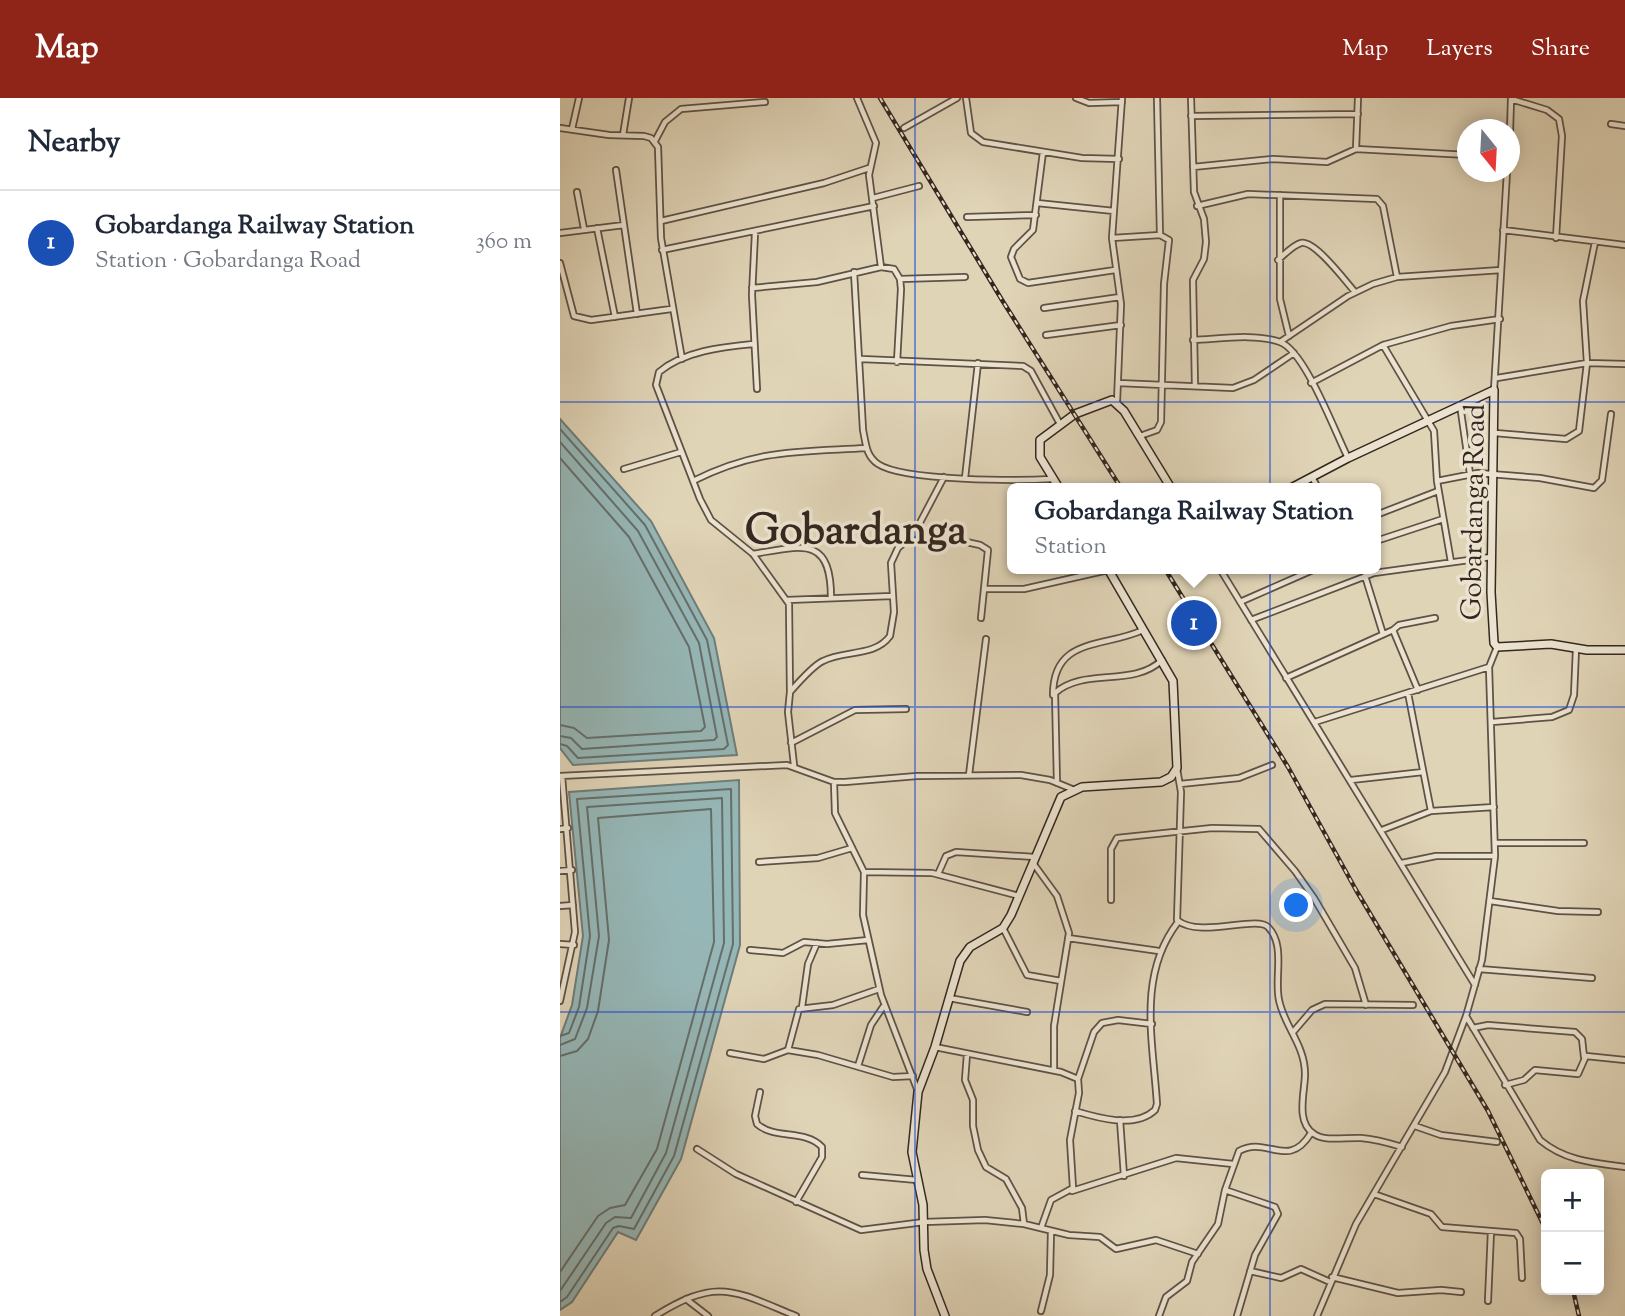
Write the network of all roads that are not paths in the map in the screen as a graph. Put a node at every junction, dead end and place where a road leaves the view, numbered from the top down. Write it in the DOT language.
graph roads {
  1 [pos="579,98"];
  2 [pos="629,98"];
  3 [pos="713,98"];
  4 [pos="857,98"];
  5 [pos="957,98"];
  6 [pos="965,98"];
  7 [pos="1076,98"];
  8 [pos="1157,98"];
  9 [pos="1191,98"];
  10 [pos="1358,98"];
  11 [pos="1511,99"];
  12 [pos="1122,100"];
  13 [pos="765,102"];
  14 [pos="714,106"];
  15 [pos="1358,114"];
  16 [pos="1191,116"];
  17 [pos="1510,119"];
  18 [pos="1611,124"];
  19 [pos="1625,126"];
  20 [pos="560,128"];
  21 [pos="904,128"];
  22 [pos="572,129"];
  23 [pos="623,135"];
  24 [pos="655,141"];
  25 [pos="1356,149"];
  26 [pos="1043,152"];
  27 [pos="1457,154"];
  28 [pos="1119,159"];
  29 [pos="1192,167"];
  30 [pos="869,168"];
  31 [pos="615,170"];
  32 [pos="1506,182"];
  33 [pos="919,186"];
  34 [pos="577,191"];
  35 [pos="1280,195"];
  36 [pos="873,198"];
  37 [pos="1037,203"];
  38 [pos="874,206"];
  39 [pos="1197,206"];
  40 [pos="1114,211"];
  41 [pos="1036,215"];
  42 [pos="967,216"];
  43 [pos="661,221"];
  44 [pos="624,225"];
  45 [pos="597,228"];
  46 [pos="584,229"];
  47 [pos="1503,230"];
  48 [pos="560,233"];
  49 [pos="755,233"];
  50 [pos="1160,235"];
  51 [pos="1112,238"];
  52 [pos="1556,238"];
  53 [pos="1595,242"];
  54 [pos="1625,246"];
  55 [pos="662,250"];
  56 [pos="1278,260"];
  57 [pos="560,262"];
  58 [pos="881,267"];
  59 [pos="1115,270"];
  60 [pos="1502,270"];
  61 [pos="854,272"];
  62 [pos="965,277"];
  63 [pos="1397,277"];
  64 [pos="900,279"];
  65 [pos="752,288"];
  66 [pos="1355,292"];
  67 [pos="1120,297"];
  68 [pos="1044,308"];
  69 [pos="671,309"];
  70 [pos="637,314"];
  71 [pos="615,317"];
  72 [pos="1500,319"];
  73 [pos="1121,325"];
  74 [pos="1046,335"];
  75 [pos="1289,336"];
  76 [pos="1193,340"];
  77 [pos="1280,342"];
  78 [pos="753,344"];
  79 [pos="1382,345"];
  80 [pos="1294,353"];
  81 [pos="682,359"];
  82 [pos="861,359"];
  83 [pos="897,362"];
  84 [pos="978,363"];
  85 [pos="1587,363"];
  86 [pos="1625,364"];
  87 [pos="1497,378"];
  88 [pos="1118,383"];
  89 [pos="1311,383"];
  90 [pos="1161,385"];
  91 [pos="1195,386"];
  92 [pos="757,389"];
  93 [pos="1494,390"];
  94 [pos="1117,402"];
  95 [pos="1460,405"];
  96 [pos="1611,414"];
  97 [pos="1429,419"];
  98 [pos="1060,424"];
  99 [pos="1495,433"];
  100 [pos="1140,436"];
  101 [pos="866,448"];
  102 [pos="681,452"];
  103 [pos="1348,458"];
  104 [pos="624,469"];
  105 [pos="1470,474"];
  106 [pos="1494,475"];
  107 [pos="944,477"];
  108 [pos="1312,477"];
  109 [pos="965,478"];
  110 [pos="1052,479"];
  111 [pos="693,481"];
  112 [pos="1437,481"];
  113 [pos="1055,483"];
  114 [pos="1168,483"];
  115 [pos="1301,483"];
  116 [pos="1315,483"];
  117 [pos="1438,491"];
  118 [pos="1381,513"];
  119 [pos="1443,519"];
  120 [pos="916,531"];
  121 [pos="1381,539"];
  122 [pos="753,554"];
  123 [pos="1492,557"];
  124 [pos="1451,562"];
  125 [pos="1381,572"];
  126 [pos="1090,574"];
  127 [pos="1110,574"];
  128 [pos="1223,574"];
  129 [pos="1303,574"];
  130 [pos="1373,574"];
  131 [pos="1365,576"];
  132 [pos="985,589"];
  133 [pos="892,596"];
  134 [pos="831,598"];
  135 [pos="786,600"];
  136 [pos="1240,601"];
  137 [pos="981,618"];
  138 [pos="1435,618"];
  139 [pos="1251,620"];
  140 [pos="1144,629"];
  141 [pos="1393,630"];
  142 [pos="1383,634"];
  143 [pos="986,639"];
  144 [pos="1497,647"];
  145 [pos="1576,649"];
  146 [pos="1625,650"];
  147 [pos="1163,659"];
  148 [pos="1489,667"];
  149 [pos="1286,678"];
  150 [pos="1418,690"];
  151 [pos="790,692"];
  152 [pos="1408,693"];
  153 [pos="1053,697"];
  154 [pos="906,709"];
  155 [pos="1315,722"];
  156 [pos="1492,722"];
  157 [pos="791,743"];
  158 [pos="1272,765"];
  159 [pos="794,766"];
  160 [pos="1177,768"];
  161 [pos="1423,772"];
  162 [pos="969,775"];
  163 [pos="561,776"];
  164 [pos="1351,780"];
  165 [pos="834,782"];
  166 [pos="1057,783"];
  167 [pos="1180,784"];
  168 [pos="1072,789"];
  169 [pos="1494,807"];
  170 [pos="1431,811"];
  171 [pos="568,828"];
  172 [pos="560,829"];
  173 [pos="1382,830"];
  174 [pos="1180,832"];
  175 [pos="1495,843"];
  176 [pos="1584,843"];
  177 [pos="852,848"];
  178 [pos="1495,856"];
  179 [pos="1034,859"];
  180 [pos="759,862"];
  181 [pos="1402,863"];
  182 [pos="572,870"];
  183 [pos="560,871"];
  184 [pos="864,872"];
  185 [pos="939,874"];
  186 [pos="1019,896"];
  187 [pos="1111,900"];
  188 [pos="1490,901"];
  189 [pos="573,905"];
  190 [pos="560,906"];
  191 [pos="1598,912"];
  192 [pos="1178,922"];
  193 [pos="1003,928"];
  194 [pos="1068,939"];
  195 [pos="868,940"];
  196 [pos="817,943"];
  197 [pos="560,944"];
  198 [pos="574,945"];
  199 [pos="750,950"];
  200 [pos="1159,951"];
  201 [pos="1479,969"];
  202 [pos="563,977"];
  203 [pos="1592,978"];
  204 [pos="1061,981"];
  205 [pos="1475,985"];
  206 [pos="879,989"];
  207 [pos="950,998"];
  208 [pos="560,1000"];
  209 [pos="1366,1005"];
  210 [pos="1413,1005"];
  211 [pos="884,1006"];
  212 [pos="802,1007"];
  213 [pos="1027,1012"];
  214 [pos="1466,1016"];
  215 [pos="1152,1024"];
  216 [pos="1473,1028"];
  217 [pos="1294,1031"];
  218 [pos="935,1047"];
  219 [pos="788,1050"];
  220 [pos="730,1053"];
  221 [pos="967,1054"];
  222 [pos="1584,1057"];
  223 [pos="1625,1060"];
  224 [pos="858,1066"];
  225 [pos="1054,1070"];
  226 [pos="913,1076"];
  227 [pos="1078,1079"];
  228 [pos="1505,1085"];
  229 [pos="760,1092"];
  230 [pos="918,1092"];
  231 [pos="1075,1110"];
  232 [pos="1119,1120"];
  233 [pos="1415,1126"];
  234 [pos="1311,1133"];
  235 [pos="1497,1142"];
  236 [pos="1402,1147"];
  237 [pos="697,1149"];
  238 [pos="1233,1164"];
  239 [pos="1625,1167"];
  240 [pos="862,1175"];
  241 [pos="1124,1176"];
  242 [pos="918,1180"];
  243 [pos="1225,1190"];
  244 [pos="1070,1192"];
  245 [pos="1374,1194"];
  246 [pos="796,1202"];
  247 [pos="924,1222"];
  248 [pos="1024,1224"];
  249 [pos="1041,1228"];
  250 [pos="1051,1231"];
  251 [pos="1491,1231"];
  252 [pos="1198,1254"];
  253 [pos="1250,1271"];
  254 [pos="1522,1278"];
  255 [pos="1331,1279"];
  256 [pos="1461,1292"];
  257 [pos="686,1298"];
  258 [pos="1488,1301"];
  259 [pos="1041,1311"];
  260 [pos="655,1316"];
  261 [pos="708,1316"];
  262 [pos="796,1316"];
  263 [pos="946,1316"];
  264 [pos="1159,1316"];
  265 [pos="1237,1316"];
  266 [pos="1317,1316"];
  1 -- 22 [label="street"];
  2 -- 23 [label="street"];
  3 -- 14 [label="street"];
  4 -- 30 [label="street"];
  5 -- 21 [label="street"];
  6 -- 26 [label="street"];
  7 -- 12 [label="street"];
  8 -- 50 [label="street"];
  9 -- 16 [label="street"];
  10 -- 15 [label="street"];
  11 -- 17 [label="street"];
  11 -- 52 [label="street"];
  12 -- 28 [label="street"];
  13 -- 14 [label="street"];
  14 -- 24 [label="street"];
  15 -- 16 [label="street"];
  15 -- 25 [label="street"];
  16 -- 29 [label="street"];
  18 -- 19 [label="street"];
  20 -- 22 [label="street"];
  22 -- 23 [label="street"];
  23 -- 24 [label="street"];
  24 -- 43 [label="street"];
  25 -- 27 [label="street"];
  25 -- 29 [label="street"];
  26 -- 28 [label="street"];
  26 -- 37 [label="street"];
  28 -- 40 [label="street"];
  29 -- 39 [label="street"];
  30 -- 36 [label="street"];
  30 -- 43 [label="street"];
  31 -- 44 [label="street"];
  32 -- 47 [label="street"];
  33 -- 36 [label="street"];
  34 -- 46 [label="street"];
  35 -- 39 [label="street"];
  35 -- 56 [label="street"];
  35 -- 63 [label="street"];
  36 -- 38 [label="street"];
  37 -- 40 [label="street"];
  37 -- 41 [label="street"];
  38 -- 49 [label="street"];
  38 -- 58 [label="street"];
  39 -- 76 [label="street"];
  40 -- 51 [label="street"];
  41 -- 42 [label="street"];
  41 -- 59 [label="street"];
  43 -- 55 [label="street"];
  44 -- 45 [label="street"];
  44 -- 70 [label="street"];
  45 -- 46 [label="street"];
  45 -- 71 [label="street"];
  46 -- 48 [label="street"];
  47 -- 52 [label="street"];
  47 -- 60 [label="street"];
  49 -- 55 [label="street"];
  49 -- 65 [label="street"];
  50 -- 51 [label="street"];
  50 -- 90 [label="street"];
  51 -- 59 [label="street"];
  52 -- 53 [label="street"];
  53 -- 54 [label="street"];
  53 -- 85 [label="street"];
  55 -- 69 [label="street"];
  56 -- 66 [label="street"];
  56 -- 75 [label="street"];
  57 -- 71 [label="street"];
  58 -- 61 [label="street"];
  58 -- 64 [label="street"];
  59 -- 67 [label="street"];
  60 -- 63 [label="street"];
  60 -- 72 [label="street"];
  61 -- 65 [label="street"];
  61 -- 82 [label="street"];
  62 -- 64 [label="street"];
  63 -- 66 [label="street"];
  64 -- 83 [label="street"];
  65 -- 78 [label="street"];
  66 -- 75 [label="street"];
  67 -- 68 [label="street"];
  67 -- 73 [label="street"];
  69 -- 70 [label="street"];
  69 -- 81 [label="street"];
  70 -- 71 [label="street"];
  72 -- 79 [label="street"];
  72 -- 87 [label="street"];
  73 -- 74 [label="street"];
  73 -- 88 [label="street"];
  75 -- 77 [label="street"];
  76 -- 77 [label="street"];
  76 -- 91 [label="street"];
  77 -- 80 [label="street"];
  78 -- 81 [label="street"];
  78 -- 92 [label="street"];
  79 -- 89 [label="street"];
  79 -- 97 [label="street"];
  80 -- 89 [label="street"];
  80 -- 91 [label="street"];
  81 -- 102 [label="street"];
  82 -- 83 [label="street"];
  82 -- 101 [label="street"];
  83 -- 84 [label="street"];
  84 -- 98 [label="street"];
  84 -- 109 [label="street"];
  85 -- 86 [label="street"];
  85 -- 87 [label="street"];
  85 -- 99 [label="street"];
  87 -- 93 [label="street"];
  88 -- 90 [label="street"];
  88 -- 94 [label="street"];
  89 -- 103 [label="street"];
  90 -- 91 [label="street"];
  90 -- 100 [label="street"];
  93 -- 95 [label="main road, Gobardanga Road"];
  93 -- 99 [label="main road, Gobardanga Road"];
  94 -- 98 [label="main road"];
  94 -- 100 [label="main road"];
  95 -- 97 [label="main road, Gobardanga Road"];
  95 -- 105 [label="street"];
  96 -- 106 [label="street"];
  97 -- 103 [label="main road, Gobardanga Road"];
  97 -- 112 [label="street"];
  98 -- 110 [label="main road"];
  99 -- 106 [label="main road, Gobardanga Road"];
  100 -- 114 [label="main road"];
  101 -- 107 [label="street"];
  101 -- 111 [label="street"];
  102 -- 104 [label="street"];
  102 -- 111 [label="street"];
  103 -- 108 [label="main road, Gobardanga Road"];
  105 -- 106 [label="street"];
  105 -- 112 [label="street"];
  106 -- 123 [label="main road, Gobardanga Road"];
  107 -- 109 [label="street"];
  107 -- 120 [label="street"];
  108 -- 115 [label="main road, Gobardanga Road"];
  108 -- 116 [label="street"];
  109 -- 110 [label="street"];
  110 -- 113 [label="main road"];
  111 -- 122 [label="street"];
  112 -- 117 [label="street"];
  117 -- 118 [label="street"];
  117 -- 119 [label="street"];
  119 -- 121 [label="street"];
  119 -- 124 [label="street"];
  120 -- 132 [label="street"];
  120 -- 133 [label="street"];
  122 -- 134 [label="street"];
  122 -- 135 [label="street"];
  123 -- 124 [label="street"];
  123 -- 144 [label="main road, Gobardanga Road"];
  124 -- 125 [label="street"];
  126 -- 132 [label="street"];
  127 -- 140 [label="main road"];
  128 -- 136 [label="street"];
  129 -- 136 [label="street"];
  130 -- 131 [label="street"];
  131 -- 139 [label="street"];
  131 -- 142 [label="street"];
  132 -- 137 [label="street"];
  133 -- 134 [label="street"];
  133 -- 151 [label="street"];
  134 -- 135 [label="street"];
  135 -- 151 [label="street"];
  136 -- 139 [label="street"];
  138 -- 141 [label="street"];
  139 -- 149 [label="street"];
  140 -- 147 [label="main road"];
  140 -- 153 [label="street"];
  141 -- 142 [label="street"];
  141 -- 150 [label="street"];
  142 -- 149 [label="street"];
  143 -- 162 [label="street"];
  144 -- 145 [label="main road, Gobardanga Road"];
  144 -- 148 [label="street"];
  145 -- 146 [label="main road, Gobardanga Road"];
  145 -- 156 [label="street"];
  147 -- 153 [label="street"];
  147 -- 160 [label="main road"];
  148 -- 150 [label="street"];
  148 -- 156 [label="street"];
  149 -- 155 [label="street"];
  150 -- 152 [label="street"];
  151 -- 157 [label="street"];
  152 -- 155 [label="street"];
  152 -- 161 [label="street"];
  153 -- 166 [label="street"];
  154 -- 157 [label="street"];
  155 -- 164 [label="street"];
  156 -- 169 [label="street"];
  157 -- 159 [label="street"];
  158 -- 167 [label="street"];
  159 -- 163 [label="street"];
  159 -- 165 [label="street"];
  160 -- 167 [label="street"];
  160 -- 168 [label="main road"];
  161 -- 164 [label="street"];
  161 -- 170 [label="street"];
  162 -- 165 [label="street"];
  162 -- 166 [label="street"];
  163 -- 171 [label="street"];
  164 -- 173 [label="street"];
  165 -- 177 [label="street"];
  166 -- 168 [label="street"];
  167 -- 174 [label="street"];
  168 -- 179 [label="main road"];
  169 -- 170 [label="street"];
  169 -- 175 [label="street"];
  170 -- 173 [label="street"];
  171 -- 172 [label="street"];
  171 -- 182 [label="street"];
  173 -- 181 [label="street"];
  174 -- 187 [label="street"];
  174 -- 192 [label="street"];
  174 -- 209 [label="street"];
  175 -- 176 [label="street"];
  175 -- 178 [label="street"];
  177 -- 180 [label="street"];
  177 -- 184 [label="street"];
  178 -- 181 [label="street"];
  178 -- 188 [label="street"];
  179 -- 185 [label="street"];
  179 -- 186 [label="main road"];
  179 -- 194 [label="street"];
  181 -- 205 [label="street"];
  182 -- 183 [label="street"];
  182 -- 189 [label="street"];
  184 -- 185 [label="street"];
  184 -- 195 [label="street"];
  185 -- 186 [label="street"];
  186 -- 193 [label="main road"];
  188 -- 191 [label="street"];
  188 -- 201 [label="street"];
  189 -- 190 [label="street"];
  189 -- 198 [label="street"];
  192 -- 200 [label="street"];
  192 -- 217 [label="street"];
  193 -- 204 [label="street"];
  193 -- 207 [label="main road"];
  194 -- 200 [label="street"];
  194 -- 204 [label="street"];
  195 -- 196 [label="street"];
  195 -- 206 [label="street"];
  196 -- 199 [label="street"];
  196 -- 212 [label="street"];
  197 -- 198 [label="street"];
  198 -- 202 [label="street"];
  200 -- 215 [label="street"];
  201 -- 203 [label="street"];
  201 -- 205 [label="street"];
  202 -- 208 [label="street"];
  204 -- 225 [label="street"];
  205 -- 214 [label="street"];
  206 -- 211 [label="street"];
  206 -- 212 [label="street"];
  207 -- 213 [label="street"];
  207 -- 218 [label="main road"];
  209 -- 210 [label="street"];
  209 -- 217 [label="street"];
  211 -- 224 [label="street"];
  211 -- 226 [label="street"];
  212 -- 219 [label="street"];
  214 -- 216 [label="street"];
  214 -- 233 [label="street"];
  215 -- 227 [label="street"];
  215 -- 232 [label="street"];
  216 -- 222 [label="street"];
  216 -- 228 [label="street"];
  217 -- 234 [label="street"];
  218 -- 221 [label="street"];
  218 -- 230 [label="main road"];
  219 -- 220 [label="street"];
  219 -- 224 [label="street"];
  221 -- 225 [label="street"];
  221 -- 248 [label="street"];
  222 -- 223 [label="street"];
  222 -- 228 [label="street"];
  224 -- 226 [label="street"];
  225 -- 227 [label="street"];
  226 -- 230 [label="street"];
  227 -- 231 [label="street"];
  228 -- 239 [label="street"];
  229 -- 246 [label="street"];
  230 -- 242 [label="main road"];
  231 -- 232 [label="street"];
  231 -- 244 [label="street"];
  232 -- 241 [label="street"];
  233 -- 235 [label="street"];
  233 -- 236 [label="street"];
  234 -- 236 [label="street"];
  234 -- 238 [label="street"];
  236 -- 245 [label="street"];
  237 -- 246 [label="street"];
  238 -- 241 [label="street"];
  238 -- 243 [label="street"];
  240 -- 242 [label="street"];
  241 -- 244 [label="street"];
  242 -- 247 [label="main road"];
  243 -- 252 [label="street"];
  243 -- 253 [label="street"];
  244 -- 249 [label="street"];
  245 -- 251 [label="street"];
  245 -- 255 [label="street"];
  246 -- 247 [label="street"];
  247 -- 248 [label="street"];
  247 -- 263 [label="main road"];
  248 -- 249 [label="street"];
  249 -- 250 [label="street"];
  250 -- 252 [label="street"];
  250 -- 259 [label="street"];
  251 -- 254 [label="street"];
  251 -- 258 [label="street"];
  252 -- 264 [label="street"];
  253 -- 255 [label="street"];
  253 -- 265 [label="street"];
  255 -- 256 [label="street"];
  255 -- 266 [label="street"];
  257 -- 260 [label="street"];
  257 -- 261 [label="street"];
  257 -- 262 [label="street"];
}
